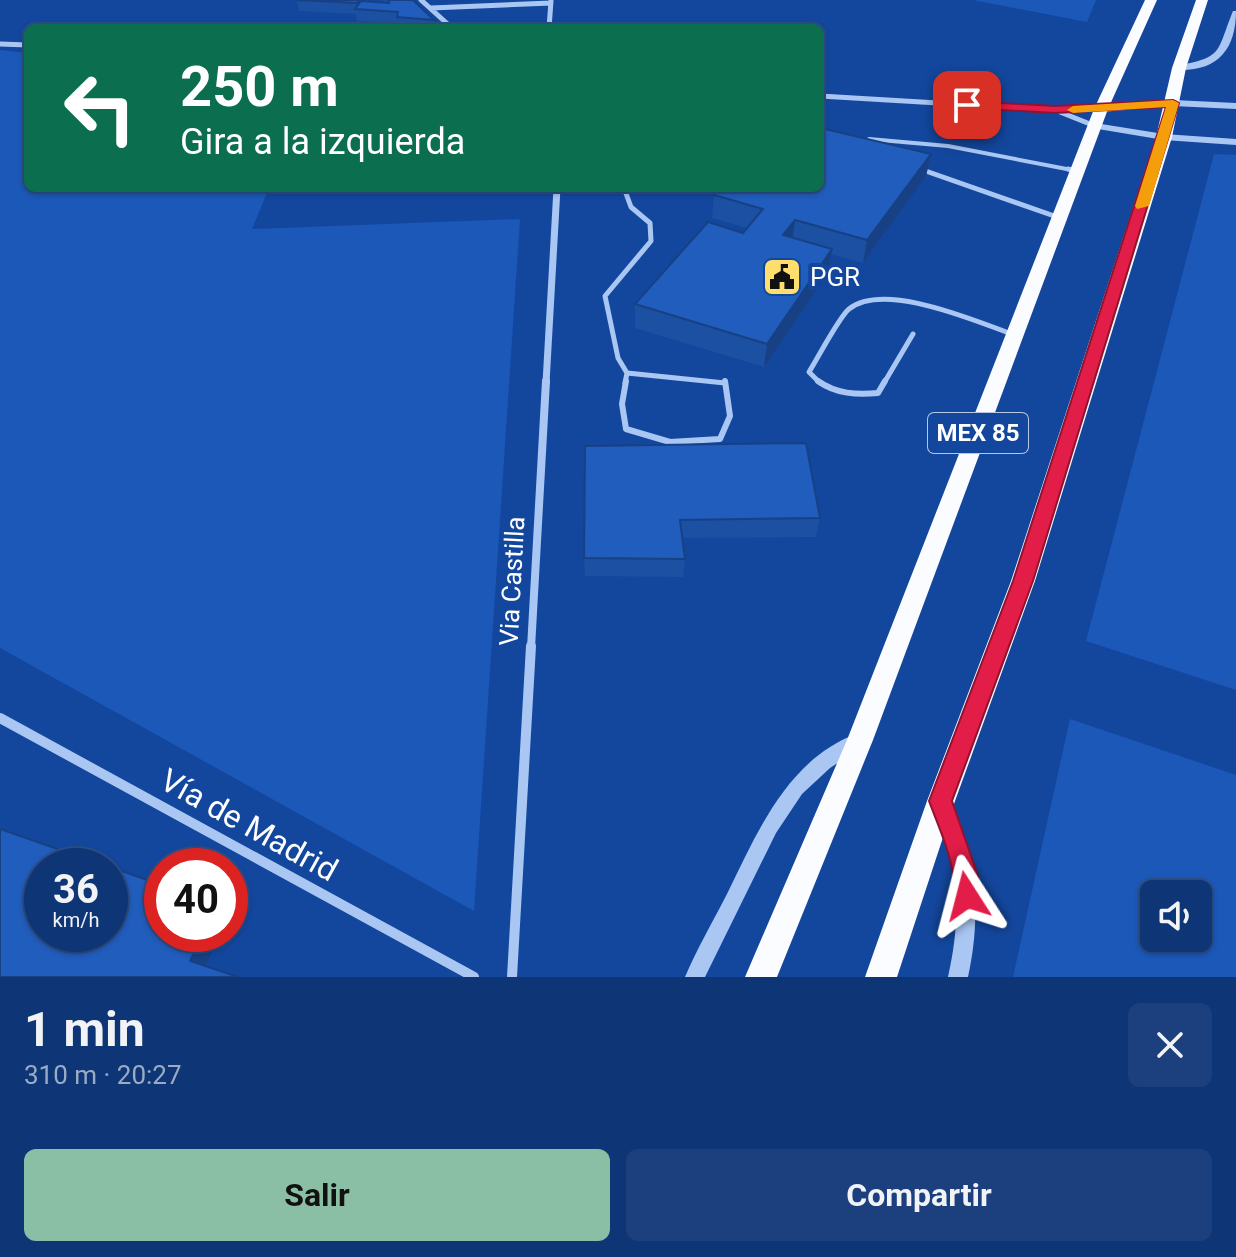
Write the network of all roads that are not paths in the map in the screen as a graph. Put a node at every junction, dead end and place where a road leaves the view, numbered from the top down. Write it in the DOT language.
graph roads {
  1 [pos="421,0"];
  2 [pos="1151,0"];
  3 [pos="1202,0"];
  4 [pos="551,1"];
  5 [pos="431,8"];
  6 [pos="1236,13"];
  7 [pos="448,24"];
  8 [pos="549,24"];
  9 [pos="0,44"];
  10 [pos="24,45"];
  11 [pos="1179,68"];
  12 [pos="824,96"];
  13 [pos="1173,103"];
  14 [pos="1236,106"];
  15 [pos="1055,110"];
  16 [pos="1098,118"];
  17 [pos="1164,137"];
  18 [pos="1236,142"];
  19 [pos="868,148"];
  20 [pos="910,166"];
  21 [pos="1077,171"];
  22 [pos="557,192"];
  23 [pos="625,192"];
  24 [pos="1060,218"];
  25 [pos="913,334"];
  26 [pos="1016,335"];
  27 [pos="627,373"];
  28 [pos="0,718"];
  29 [pos="860,740"];
  30 [pos="941,801"];
  31 [pos="474,977"];
  32 [pos="512,977"];
  33 [pos="695,977"];
  34 [pos="761,977"];
  35 [pos="881,977"];
  36 [pos="958,977"];
  1 -- 5 [label="street"];
  2 -- 16 [label="highway, MEX 85"];
  3 -- 11 [label="highway, MEX 85"];
  4 -- 5 [label="street"];
  4 -- 8 [label="street"];
  5 -- 7 [label="street"];
  6 -- 11 [label="street"];
  9 -- 10 [label="street"];
  11 -- 13 [label="highway, MEX 85"];
  12 -- 15 [label="street"];
  13 -- 14 [label="street"];
  13 -- 16 [label="street"];
  13 -- 17 [label="highway, MEX 85"];
  15 -- 16 [label="street"];
  15 -- 16 [label="street"];
  16 -- 17 [label="street"];
  16 -- 21 [label="highway, MEX 85"];
  17 -- 18 [label="street"];
  17 -- 30 [label="highway, MEX 85"];
  19 -- 21 [label="lane"];
  20 -- 24 [label="lane"];
  21 -- 24 [label="highway, MEX 85"];
  22 -- 32 [label="street, Via Castilla"];
  23 -- 27 [label="lane"];
  24 -- 26 [label="highway, MEX 85"];
  25 -- 26 [label="lane"];
  26 -- 29 [label="highway, MEX 85"];
  27 -- 27 [label="lane"];
  28 -- 31 [label="street, Vía de Madrid"];
  29 -- 33 [label="street"];
  29 -- 34 [label="highway, MEX 85"];
  30 -- 35 [label="highway, MEX 85"];
  30 -- 36 [label="street"];
}
